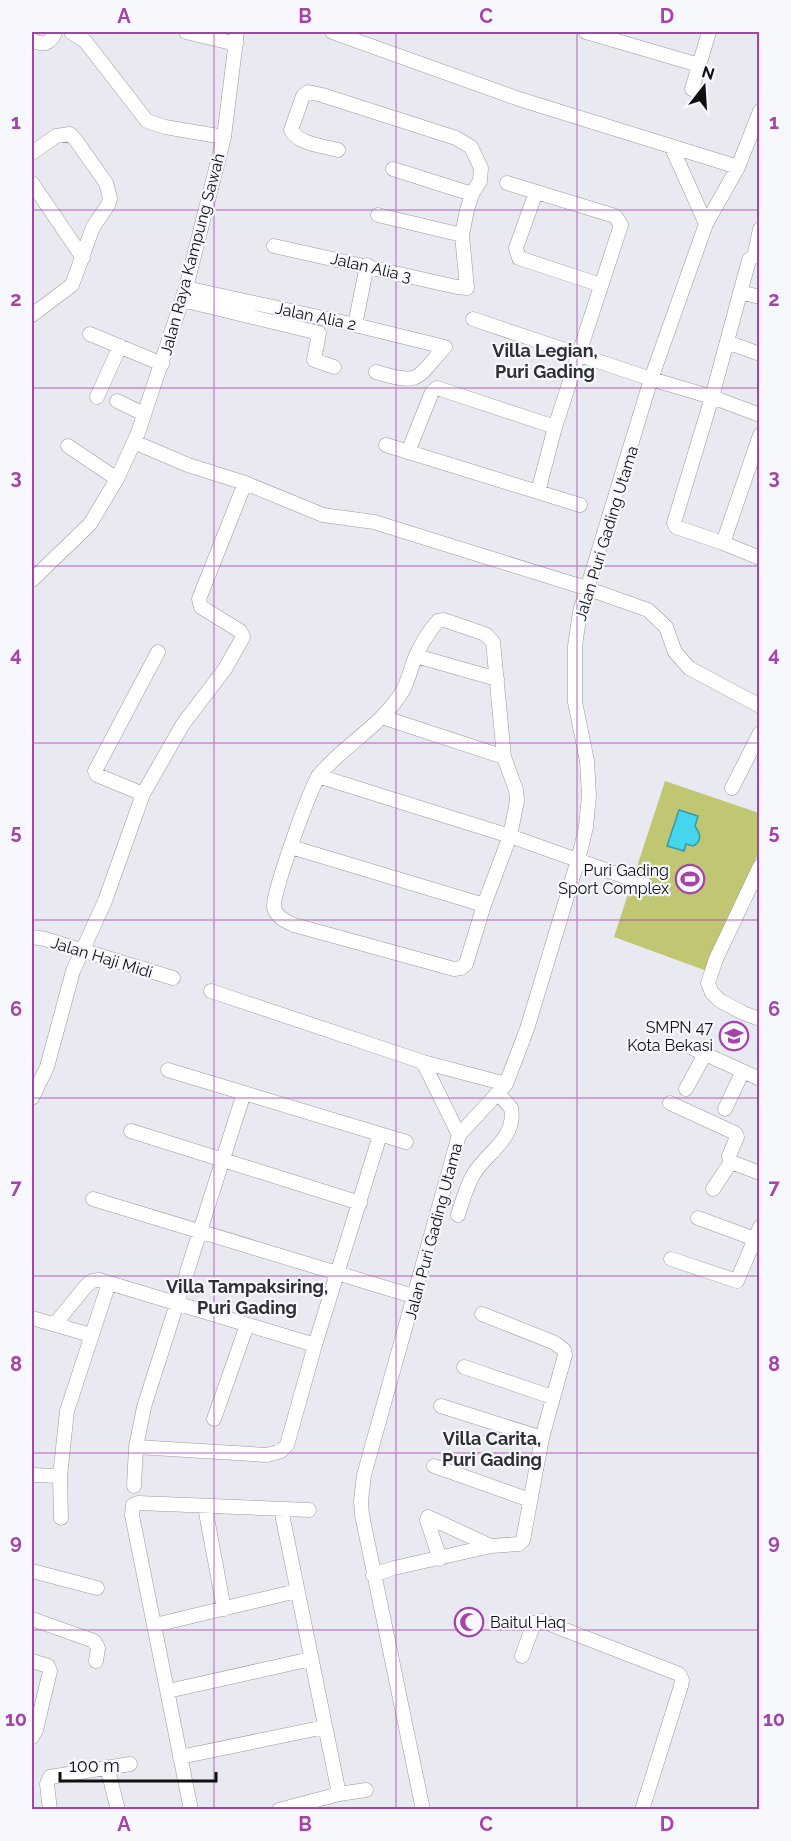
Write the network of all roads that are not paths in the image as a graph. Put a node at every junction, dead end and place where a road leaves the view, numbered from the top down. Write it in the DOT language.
graph roads {
  1 [pos="55,32"];
  2 [pos="71,32"];
  3 [pos="186,32"];
  4 [pos="332,32"];
  5 [pos="586,32"];
  6 [pos="709,32"];
  7 [pos="237,38"];
  8 [pos="34,44"];
  9 [pos="699,65"];
  10 [pos="692,89"];
  11 [pos="758,117"];
  12 [pos="224,137"];
  13 [pos="671,146"];
  14 [pos="338,150"];
  15 [pos="32,153"];
  16 [pos="738,167"];
  17 [pos="393,169"];
  18 [pos="32,183"];
  19 [pos="507,183"];
  20 [pos="536,192"];
  21 [pos="472,194"];
  22 [pos="378,215"];
  23 [pos="706,224"];
  24 [pos="759,229"];
  25 [pos="462,236"];
  26 [pos="274,246"];
  27 [pos="757,252"];
  28 [pos="83,258"];
  29 [pos="367,266"];
  30 [pos="601,285"];
  31 [pos="740,292"];
  32 [pos="184,294"];
  33 [pos="759,297"];
  34 [pos="33,312"];
  35 [pos="473,319"];
  36 [pos="355,325"];
  37 [pos="90,334"];
  38 [pos="726,342"];
  39 [pos="120,346"];
  40 [pos="759,354"];
  41 [pos="579,355"];
  42 [pos="162,364"];
  43 [pos="334,367"];
  44 [pos="376,372"];
  45 [pos="651,379"];
  46 [pos="707,395"];
  47 [pos="97,397"];
  48 [pos="117,401"];
  49 [pos="144,414"];
  50 [pos="759,415"];
  51 [pos="555,427"];
  52 [pos="759,435"];
  53 [pos="134,441"];
  54 [pos="386,445"];
  55 [pos="68,446"];
  56 [pos="408,452"];
  57 [pos="117,479"];
  58 [pos="245,483"];
  59 [pos="538,492"];
  60 [pos="579,505"];
  61 [pos="723,543"];
  62 [pos="759,558"];
  63 [pos="32,580"];
  64 [pos="586,588"];
  65 [pos="158,652"];
  66 [pos="416,656"];
  67 [pos="497,679"];
  68 [pos="759,706"];
  69 [pos="382,717"];
  70 [pos="759,733"];
  71 [pos="504,757"];
  72 [pos="318,776"];
  73 [pos="732,789"];
  74 [pos="143,794"];
  75 [pos="510,836"];
  76 [pos="291,847"];
  77 [pos="578,860"];
  78 [pos="759,866"];
  79 [pos="645,884"];
  80 [pos="484,905"];
  81 [pos="32,937"];
  82 [pos="81,951"];
  83 [pos="172,978"];
  84 [pos="211,991"];
  85 [pos="759,1019"];
  86 [pos="692,1048"];
  87 [pos="705,1054"];
  88 [pos="423,1062"];
  89 [pos="168,1070"];
  90 [pos="743,1071"];
  91 [pos="759,1079"];
  92 [pos="502,1089"];
  93 [pos="686,1089"];
  94 [pos="244,1093"];
  95 [pos="32,1098"];
  96 [pos="670,1103"];
  97 [pos="725,1108"];
  98 [pos="131,1131"];
  99 [pos="380,1135"];
  100 [pos="459,1135"];
  101 [pos="406,1142"];
  102 [pos="221,1159"];
  103 [pos="731,1162"];
  104 [pos="759,1173"];
  105 [pos="713,1190"];
  106 [pos="93,1199"];
  107 [pos="360,1203"];
  108 [pos="458,1215"];
  109 [pos="698,1218"];
  110 [pos="199,1232"];
  111 [pos="757,1233"];
  112 [pos="672,1259"];
  113 [pos="336,1273"];
  114 [pos="109,1283"];
  115 [pos="416,1297"];
  116 [pos="177,1303"];
  117 [pos="482,1314"];
  118 [pos="32,1318"];
  119 [pos="55,1324"];
  120 [pos="247,1324"];
  121 [pos="90,1335"];
  122 [pos="315,1345"];
  123 [pos="464,1366"];
  124 [pos="552,1397"];
  125 [pos="441,1406"];
  126 [pos="214,1419"];
  127 [pos="542,1438"];
  128 [pos="136,1447"];
  129 [pos="434,1466"];
  130 [pos="32,1475"];
  131 [pos="60,1476"];
  132 [pos="134,1486"];
  133 [pos="530,1500"];
  134 [pos="205,1507"];
  135 [pos="280,1509"];
  136 [pos="309,1510"];
  137 [pos="61,1518"];
  138 [pos="491,1546"];
  139 [pos="440,1559"];
  140 [pos="32,1571"];
  141 [pos="373,1572"];
  142 [pos="97,1588"];
  143 [pos="297,1591"];
  144 [pos="224,1609"];
  145 [pos="32,1619"];
  146 [pos="155,1625"];
  147 [pos="522,1656"];
  148 [pos="312,1659"];
  149 [pos="96,1660"];
  150 [pos="32,1661"];
  151 [pos="168,1691"];
  152 [pos="325,1727"];
  153 [pos="32,1737"];
  154 [pos="180,1757"];
  155 [pos="130,1764"];
  156 [pos="107,1767"];
  157 [pos="366,1790"];
  158 [pos="339,1794"];
  159 [pos="50,1809"];
  160 [pos="118,1809"];
  161 [pos="191,1809"];
  162 [pos="279,1809"];
  163 [pos="423,1809"];
  164 [pos="642,1809"];
  1 -- 8 [label="street"];
  2 -- 12 [label="street"];
  3 -- 7 [label="street"];
  4 -- 13 [label="street"];
  5 -- 9 [label="street"];
  6 -- 9 [label="street"];
  7 -- 12 [label="street, Jalan Raya Kampung Sawah"];
  9 -- 10 [label="street"];
  11 -- 16 [label="street, Jalan Puri Gading Utama"];
  12 -- 32 [label="street, Jalan Raya Kampung Sawah"];
  13 -- 16 [label="street"];
  13 -- 23 [label="street"];
  14 -- 21 [label="street"];
  15 -- 28 [label="street"];
  16 -- 23 [label="street, Jalan Puri Gading Utama"];
  17 -- 21 [label="street"];
  18 -- 28 [label="street"];
  19 -- 20 [label="street"];
  20 -- 30 [label="street"];
  20 -- 30 [label="street"];
  21 -- 25 [label="street"];
  22 -- 25 [label="street"];
  23 -- 45 [label="street, Jalan Puri Gading Utama"];
  24 -- 27 [label="street"];
  25 -- 29 [label="street, Jalan Alia 3"];
  26 -- 29 [label="street, Jalan Alia 3"];
  27 -- 31 [label="street"];
  28 -- 34 [label="street"];
  29 -- 36 [label="street"];
  30 -- 41 [label="street"];
  31 -- 33 [label="street"];
  31 -- 38 [label="street"];
  32 -- 36 [label="street, Jalan Alia 2"];
  32 -- 42 [label="street, Jalan Raya Kampung Sawah"];
  32 -- 43 [label="street"];
  35 -- 41 [label="street"];
  36 -- 44 [label="street, Jalan Alia 2"];
  37 -- 39 [label="street"];
  38 -- 40 [label="street"];
  38 -- 46 [label="street"];
  39 -- 42 [label="street"];
  39 -- 47 [label="street"];
  41 -- 45 [label="street"];
  41 -- 51 [label="street"];
  42 -- 49 [label="street, Jalan Raya Kampung Sawah"];
  45 -- 46 [label="street"];
  45 -- 64 [label="street, Jalan Puri Gading Utama"];
  46 -- 50 [label="street"];
  46 -- 61 [label="street"];
  48 -- 49 [label="street"];
  49 -- 53 [label="street, Jalan Raya Kampung Sawah"];
  51 -- 56 [label="street"];
  51 -- 59 [label="street"];
  52 -- 61 [label="street"];
  53 -- 57 [label="street, Jalan Raya Kampung Sawah"];
  53 -- 58 [label="street"];
  54 -- 56 [label="street"];
  55 -- 57 [label="street"];
  56 -- 59 [label="street"];
  57 -- 63 [label="street, Jalan Raya Kampung Sawah"];
  58 -- 64 [label="street"];
  58 -- 74 [label="street"];
  59 -- 60 [label="street"];
  61 -- 62 [label="street"];
  64 -- 68 [label="street"];
  64 -- 77 [label="street, Jalan Puri Gading Utama"];
  65 -- 74 [label="street"];
  66 -- 67 [label="street"];
  66 -- 67 [label="street"];
  66 -- 69 [label="street"];
  67 -- 71 [label="street"];
  69 -- 71 [label="street"];
  69 -- 72 [label="street"];
  70 -- 73 [label="street"];
  71 -- 75 [label="street"];
  72 -- 75 [label="street"];
  72 -- 76 [label="street"];
  74 -- 82 [label="street"];
  75 -- 77 [label="street"];
  75 -- 80 [label="street"];
  76 -- 80 [label="street"];
  76 -- 80 [label="street"];
  77 -- 79 [label="street"];
  77 -- 92 [label="street, Jalan Puri Gading Utama"];
  78 -- 85 [label="street"];
  81 -- 82 [label="street, Jalan Haji Midi"];
  82 -- 83 [label="street, Jalan Haji Midi"];
  82 -- 95 [label="street"];
  84 -- 88 [label="street"];
  86 -- 87 [label="street"];
  87 -- 90 [label="street"];
  87 -- 93 [label="street"];
  88 -- 92 [label="street"];
  88 -- 100 [label="street"];
  89 -- 94 [label="street"];
  90 -- 91 [label="street"];
  90 -- 97 [label="street"];
  92 -- 100 [label="street, Jalan Puri Gading Utama"];
  92 -- 108 [label="street"];
  94 -- 99 [label="street"];
  94 -- 102 [label="street"];
  96 -- 103 [label="street"];
  98 -- 102 [label="street"];
  99 -- 101 [label="street"];
  99 -- 107 [label="street"];
  100 -- 115 [label="street, Jalan Puri Gading Utama"];
  102 -- 107 [label="street"];
  102 -- 110 [label="street"];
  103 -- 104 [label="street"];
  103 -- 105 [label="street"];
  106 -- 110 [label="street"];
  107 -- 113 [label="street"];
  109 -- 111 [label="street"];
  110 -- 113 [label="street"];
  110 -- 116 [label="street"];
  111 -- 112 [label="street"];
  113 -- 115 [label="street"];
  113 -- 122 [label="street"];
  114 -- 116 [label="street"];
  114 -- 119 [label="street"];
  114 -- 121 [label="street"];
  115 -- 141 [label="street, Jalan Puri Gading Utama"];
  116 -- 120 [label="street"];
  116 -- 128 [label="street"];
  117 -- 124 [label="street"];
  118 -- 119 [label="street"];
  119 -- 121 [label="street"];
  120 -- 122 [label="street"];
  120 -- 126 [label="street"];
  121 -- 131 [label="street"];
  122 -- 128 [label="street"];
  123 -- 124 [label="street"];
  124 -- 127 [label="street"];
  125 -- 127 [label="street"];
  127 -- 133 [label="street"];
  128 -- 132 [label="street"];
  129 -- 133 [label="street"];
  130 -- 131 [label="street"];
  131 -- 137 [label="street"];
  133 -- 138 [label="street"];
  134 -- 135 [label="street"];
  134 -- 144 [label="street"];
  134 -- 146 [label="street"];
  135 -- 136 [label="street"];
  135 -- 143 [label="street"];
  138 -- 139 [label="street"];
  138 -- 139 [label="street"];
  139 -- 141 [label="street"];
  140 -- 142 [label="street"];
  141 -- 163 [label="street, Jalan Puri Gading Utama"];
  143 -- 144 [label="street"];
  143 -- 148 [label="street"];
  144 -- 146 [label="street"];
  145 -- 149 [label="street"];
  146 -- 151 [label="street"];
  147 -- 164 [label="street"];
  148 -- 151 [label="street"];
  148 -- 152 [label="street"];
  150 -- 153 [label="street"];
  151 -- 154 [label="street"];
  152 -- 154 [label="street"];
  152 -- 158 [label="street"];
  154 -- 161 [label="street"];
  155 -- 156 [label="street"];
  156 -- 159 [label="street"];
  156 -- 160 [label="street"];
  157 -- 158 [label="street"];
  158 -- 162 [label="street"];
}
